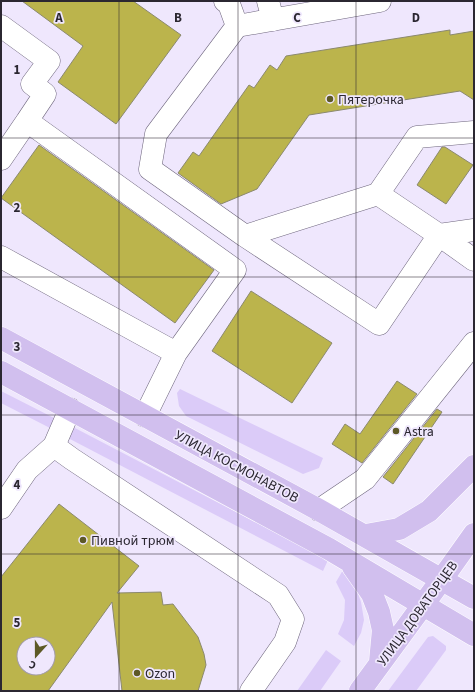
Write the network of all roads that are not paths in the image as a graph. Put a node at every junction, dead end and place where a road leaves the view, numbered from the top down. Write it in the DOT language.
graph roads {
  1 [pos="225,1"];
  2 [pos="380,1"];
  3 [pos="271,10"];
  4 [pos="1,26"];
  5 [pos="237,26"];
  6 [pos="27,121"];
  7 [pos="474,132"];
  8 [pos="8,135"];
  9 [pos="1,159"];
  10 [pos="378,194"];
  11 [pos="474,230"];
  12 [pos="439,235"];
  13 [pos="245,236"];
  14 [pos="1,257"];
  15 [pos="474,260"];
  16 [pos="1,338"];
  17 [pos="474,343"];
  18 [pos="176,353"];
  19 [pos="1,372"];
  20 [pos="70,409"];
  21 [pos="145,416"];
  22 [pos="54,446"];
  23 [pos="474,466"];
  24 [pos="1,508"];
  25 [pos="319,510"];
  26 [pos="474,534"];
  27 [pos="366,535"];
  28 [pos="349,561"];
  29 [pos="442,579"];
  30 [pos="473,597"];
  31 [pos="423,605"];
  32 [pos="474,636"];
  33 [pos="380,664"];
  34 [pos="251,691"];
  35 [pos="360,691"];
  1 -- 5 [label="lane"];
  2 -- 3 [label="lane"];
  3 -- 5 [label="lane"];
  4 -- 6 [label="lane"];
  5 -- 13 [label="lane"];
  6 -- 8 [label="lane"];
  6 -- 18 [label="lane"];
  7 -- 10 [label="lane"];
  8 -- 9 [label="lane"];
  10 -- 12 [label="lane"];
  10 -- 13 [label="lane"];
  11 -- 12 [label="lane"];
  12 -- 13 [label="lane"];
  12 -- 15 [label="lane"];
  14 -- 18 [label="lane"];
  16 -- 21 [label="main road, УЛИЦА КОСМОНАВТОВ"];
  17 -- 25 [label="lane"];
  18 -- 21 [label="lane"];
  19 -- 20 [label="main road, УЛИЦА КОСМОНАВТОВ"];
  20 -- 22 [label="lane"];
  20 -- 28 [label="main road, УЛИЦА КОСМОНАВТОВ"];
  21 -- 25 [label="main road, УЛИЦА КОСМОНАВТОВ"];
  22 -- 24 [label="lane"];
  22 -- 34 [label="lane"];
  23 -- 27 [label="main road"];
  25 -- 27 [label="main road, УЛИЦА КОСМОНАВТОВ"];
  26 -- 29 [label="main road, УЛИЦА ДОВАТОРЦЕВ"];
  27 -- 29 [label="main road, УЛИЦА КОСМОНАВТОВ"];
  28 -- 31 [label="main road, УЛИЦА КОСМОНАВТОВ"];
  28 -- 33 [label="main road"];
  29 -- 30 [label="main road, УЛИЦА КОСМОНАВТОВ"];
  29 -- 31 [label="main road, УЛИЦА ДОВАТОРЦЕВ"];
  31 -- 32 [label="main road, УЛИЦА КОСМОНАВТОВ"];
  31 -- 33 [label="main road, УЛИЦА ДОВАТОРЦЕВ"];
  33 -- 35 [label="main road, УЛИЦА ДОВАТОРЦЕВ"];
}
